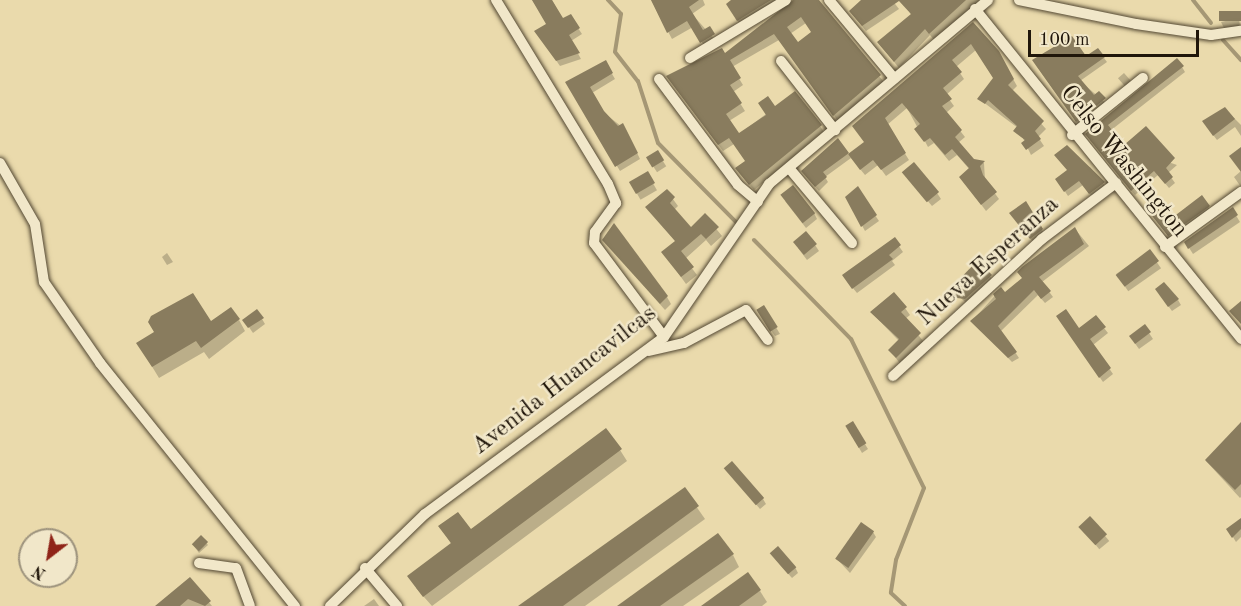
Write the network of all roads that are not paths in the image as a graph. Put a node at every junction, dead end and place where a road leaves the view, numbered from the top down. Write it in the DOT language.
graph roads {
  1 [pos="496,0"];
  2 [pos="786,0"];
  3 [pos="829,0"];
  4 [pos="988,0"];
  5 [pos="1019,0"];
  6 [pos="975,9"];
  7 [pos="1241,31"];
  8 [pos="690,58"];
  9 [pos="781,61"];
  10 [pos="894,78"];
  11 [pos="1143,78"];
  12 [pos="660,79"];
  13 [pos="835,130"];
  14 [pos="1072,135"];
  15 [pos="0,164"];
  16 [pos="789,168"];
  17 [pos="1116,183"];
  18 [pos="1241,192"];
  19 [pos="758,202"];
  20 [pos="852,243"];
  21 [pos="1165,247"];
  22 [pos="664,337"];
  23 [pos="1241,339"];
  24 [pos="768,340"];
  25 [pos="645,351"];
  26 [pos="893,376"];
  27 [pos="199,563"];
  28 [pos="365,568"];
  29 [pos="250,606"];
  30 [pos="295,606"];
  31 [pos="330,606"];
  32 [pos="397,606"];
  1 -- 22 [label="street"];
  2 -- 8 [label="street"];
  3 -- 10 [label="street"];
  4 -- 6 [label="street, Avenida Huancavilcas"];
  5 -- 7 [label="street"];
  6 -- 10 [label="street, Avenida Huancavilcas"];
  6 -- 14 [label="street, Celso Washington"];
  9 -- 13 [label="street"];
  10 -- 13 [label="street, Avenida Huancavilcas"];
  11 -- 14 [label="street"];
  12 -- 19 [label="street"];
  13 -- 16 [label="street, Avenida Huancavilcas"];
  14 -- 17 [label="street, Celso Washington"];
  15 -- 30 [label="street"];
  16 -- 19 [label="street, Avenida Huancavilcas"];
  16 -- 20 [label="street"];
  17 -- 21 [label="street, Celso Washington"];
  17 -- 26 [label="street, Nueva Esperanza"];
  18 -- 21 [label="street"];
  19 -- 22 [label="street, Avenida Huancavilcas"];
  21 -- 23 [label="street, Celso Washington"];
  22 -- 25 [label="street, Avenida Huancavilcas"];
  24 -- 25 [label="street"];
  25 -- 28 [label="street, Avenida Huancavilcas"];
  27 -- 29 [label="street"];
  28 -- 31 [label="street, Avenida Huancavilcas"];
  28 -- 32 [label="street"];
}
